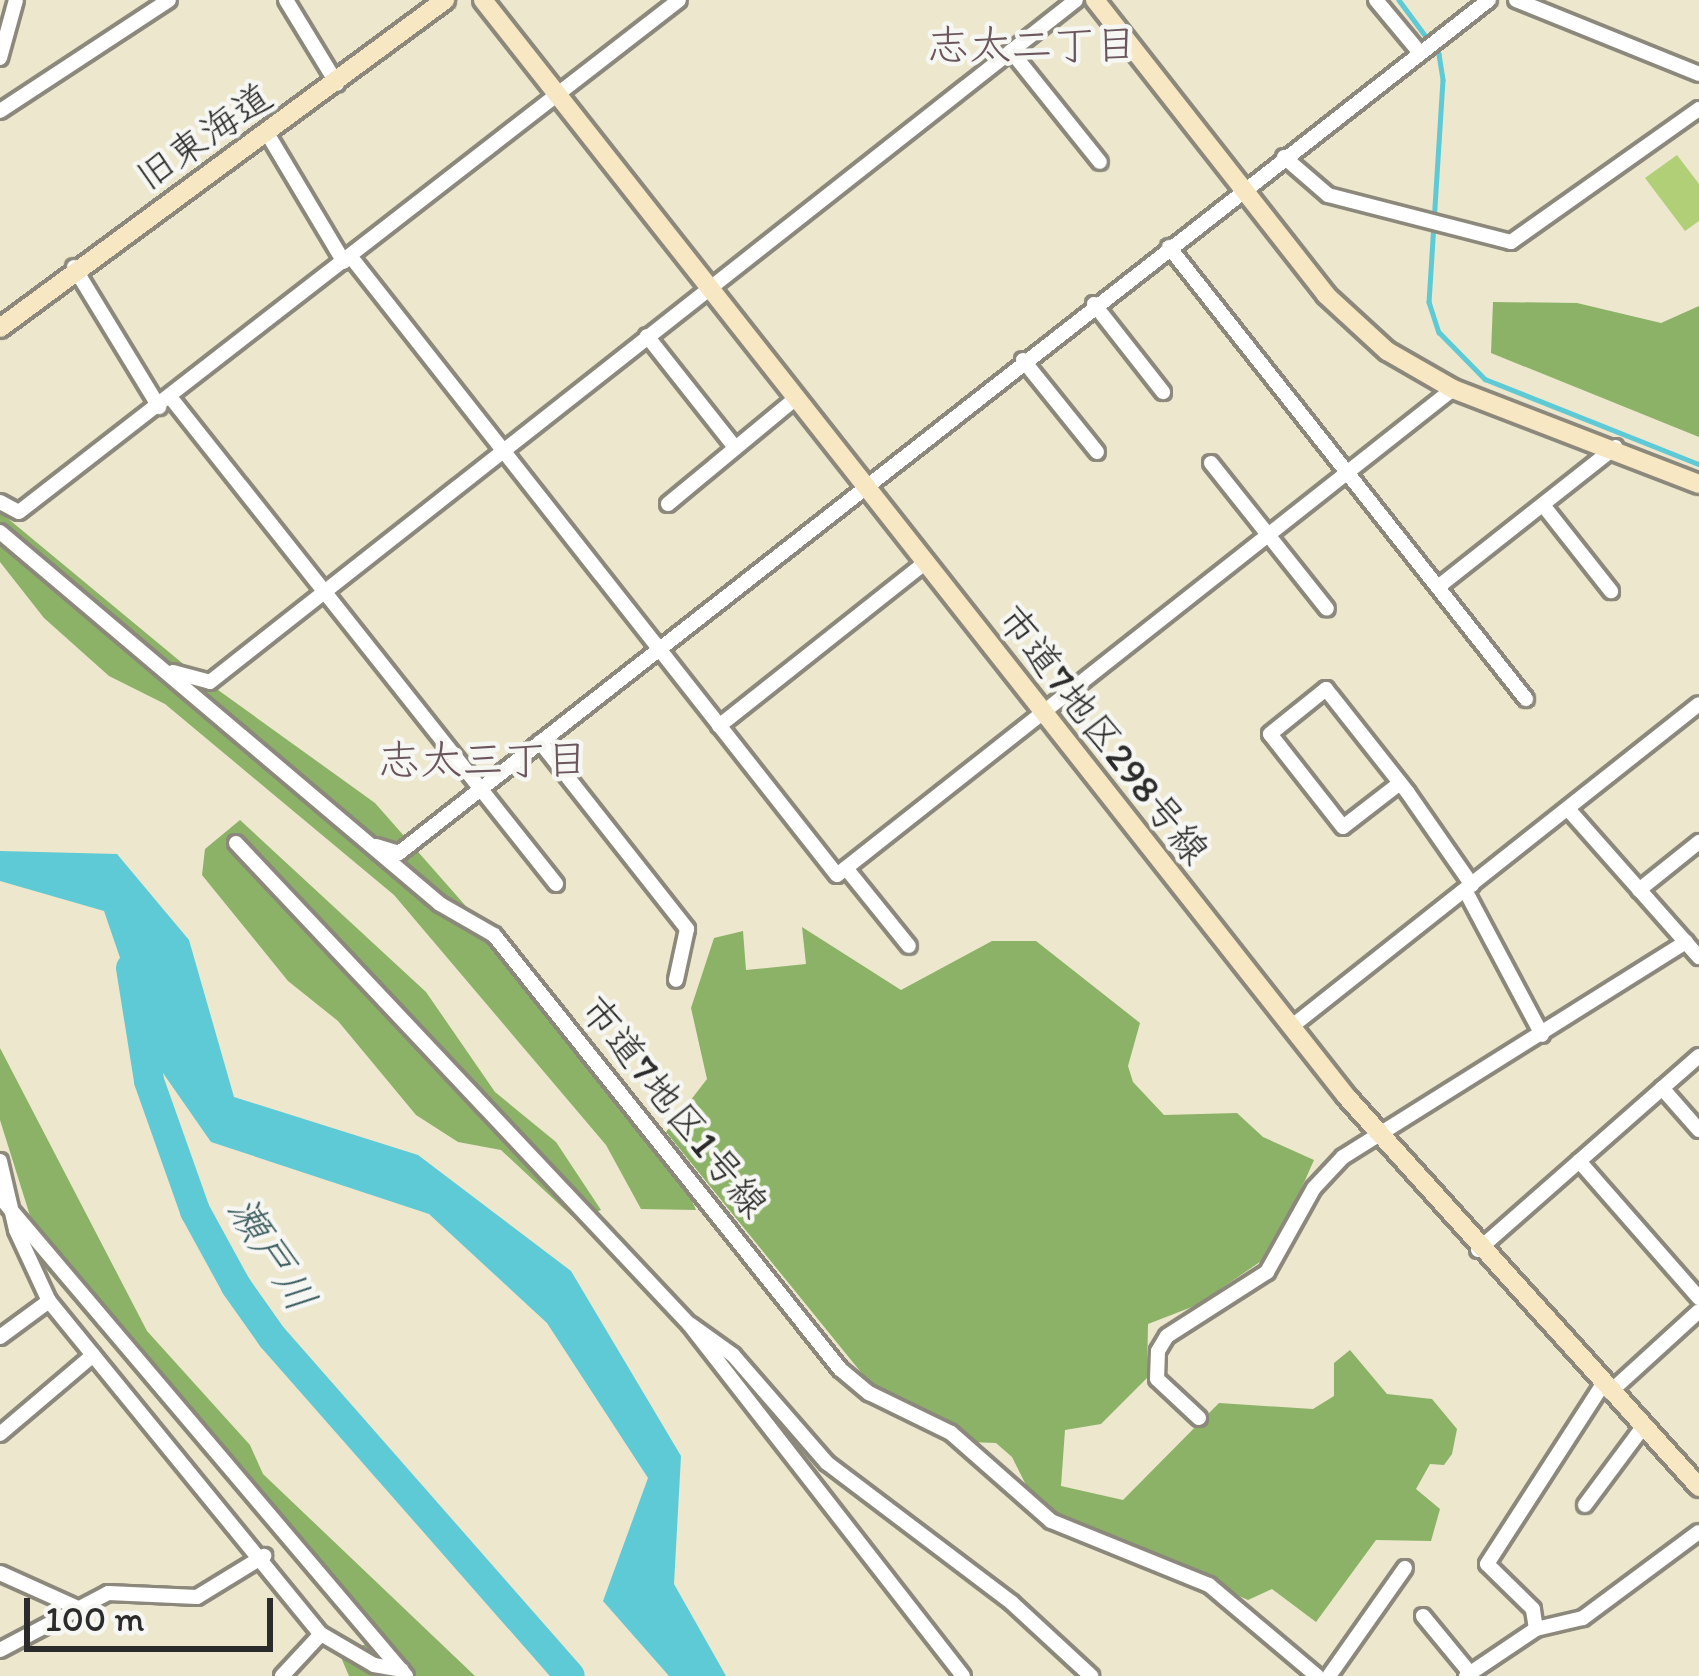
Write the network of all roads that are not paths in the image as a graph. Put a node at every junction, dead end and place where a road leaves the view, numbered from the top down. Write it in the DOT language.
graph roads {
  1 [pos="16,0"];
  2 [pos="170,0"];
  3 [pos="286,0"];
  4 [pos="445,0"];
  5 [pos="483,0"];
  6 [pos="679,0"];
  7 [pos="1076,0"];
  8 [pos="1095,0"];
  9 [pos="1376,0"];
  10 [pos="1516,0"];
  11 [pos="1485,1"];
  12 [pos="1559,7"];
  13 [pos="1011,51"];
  14 [pos="1422,52"];
  15 [pos="0,58"];
  16 [pos="1699,74"];
  17 [pos="337,84"];
  18 [pos="558,96"];
  19 [pos="1699,109"];
  20 [pos="0,110"];
  21 [pos="267,133"];
  22 [pos="1285,157"];
  23 [pos="1100,162"];
  24 [pos="1244,191"];
  25 [pos="1169,247"];
  26 [pos="347,260"];
  27 [pos="74,267"];
  28 [pos="708,288"];
  29 [pos="1094,304"];
  30 [pos="0,328"];
  31 [pos="647,336"];
  32 [pos="1023,360"];
  33 [pos="1453,389"];
  34 [pos="1163,392"];
  35 [pos="796,398"];
  36 [pos="165,403"];
  37 [pos="734,446"];
  38 [pos="1616,447"];
  39 [pos="503,449"];
  40 [pos="1097,452"];
  41 [pos="1211,463"];
  42 [pos="1348,473"];
  43 [pos="1699,484"];
  44 [pos="866,486"];
  45 [pos="0,502"];
  46 [pos="668,504"];
  47 [pos="1543,505"];
  48 [pos="0,532"];
  49 [pos="1270,535"];
  50 [pos="926,562"];
  51 [pos="1438,587"];
  52 [pos="1611,590"];
  53 [pos="320,591"];
  54 [pos="1327,609"];
  55 [pos="660,646"];
  56 [pos="166,670"];
  57 [pos="1526,699"];
  58 [pos="1699,704"];
  59 [pos="1043,713"];
  60 [pos="719,726"];
  61 [pos="540,742"];
  62 [pos="1400,783"];
  63 [pos="480,789"];
  64 [pos="1568,809"];
  65 [pos="236,842"];
  66 [pos="1699,842"];
  67 [pos="366,843"];
  68 [pos="846,868"];
  69 [pos="556,884"];
  70 [pos="1468,888"];
  71 [pos="1640,890"];
  72 [pos="1686,942"];
  73 [pos="909,946"];
  74 [pos="1699,957"];
  75 [pos="676,980"];
  76 [pos="1291,1027"];
  77 [pos="1542,1035"];
  78 [pos="1699,1056"];
  79 [pos="1662,1088"];
  80 [pos="1699,1130"];
  81 [pos="1380,1136"];
  82 [pos="0,1161"];
  83 [pos="1579,1162"];
  84 [pos="7,1201"];
  85 [pos="1478,1250"];
  86 [pos="1699,1298"];
  87 [pos="49,1301"];
  88 [pos="1699,1311"];
  89 [pos="688,1324"];
  90 [pos="0,1337"];
  91 [pos="92,1355"];
  92 [pos="1606,1388"];
  93 [pos="1199,1418"];
  94 [pos="1643,1427"];
  95 [pos="0,1434"];
  96 [pos="1699,1487"];
  97 [pos="1585,1505"];
  98 [pos="1699,1532"];
  99 [pos="264,1556"];
  100 [pos="1405,1568"];
  101 [pos="0,1573"];
  102 [pos="79,1608"];
  103 [pos="1423,1616"];
  104 [pos="1535,1629"];
  105 [pos="321,1634"];
  106 [pos="0,1650"];
  107 [pos="404,1673"];
  108 [pos="1468,1674"];
  109 [pos="283,1676"];
  110 [pos="963,1676"];
  111 [pos="1091,1676"];
  112 [pos="1317,1676"];
  113 [pos="1329,1676"];
  1 -- 15 [label="street"];
  2 -- 20 [label="street"];
  3 -- 17 [label="street"];
  4 -- 17 [label="street, 旧東海道"];
  5 -- 18 [label="street, 市道7地区298号線"];
  6 -- 18 [label="street"];
  7 -- 13 [label="street"];
  8 -- 24 [label="street"];
  9 -- 14 [label="street"];
  10 -- 12 [label="street"];
  11 -- 14 [label="street"];
  12 -- 16 [label="street"];
  13 -- 23 [label="street"];
  13 -- 28 [label="street"];
  14 -- 22 [label="street"];
  17 -- 21 [label="street, 旧東海道"];
  18 -- 26 [label="street"];
  18 -- 28 [label="street, 市道7地区298号線"];
  19 -- 22 [label="street"];
  21 -- 26 [label="street"];
  21 -- 27 [label="street, 旧東海道"];
  22 -- 24 [label="street"];
  24 -- 25 [label="street"];
  24 -- 33 [label="street"];
  25 -- 29 [label="street"];
  25 -- 42 [label="street"];
  26 -- 36 [label="street"];
  26 -- 39 [label="street"];
  27 -- 30 [label="street, 旧東海道"];
  27 -- 36 [label="street"];
  28 -- 31 [label="street"];
  28 -- 35 [label="street, 市道7地区298号線"];
  29 -- 32 [label="street"];
  29 -- 34 [label="street"];
  31 -- 37 [label="street"];
  31 -- 39 [label="street"];
  32 -- 40 [label="street"];
  32 -- 44 [label="street"];
  33 -- 38 [label="street"];
  33 -- 42 [label="street"];
  35 -- 37 [label="street"];
  35 -- 44 [label="street, 市道7地区298号線"];
  36 -- 45 [label="street"];
  36 -- 53 [label="street"];
  37 -- 46 [label="street"];
  38 -- 43 [label="street"];
  38 -- 47 [label="street"];
  39 -- 53 [label="street"];
  39 -- 55 [label="street"];
  41 -- 49 [label="street"];
  42 -- 49 [label="street"];
  42 -- 51 [label="street"];
  44 -- 50 [label="street, 市道7地区298号線"];
  44 -- 55 [label="street"];
  47 -- 51 [label="street"];
  47 -- 52 [label="street"];
  48 -- 56 [label="street, 市道7地区1号線"];
  49 -- 54 [label="street"];
  49 -- 59 [label="street"];
  50 -- 59 [label="street, 市道7地区298号線"];
  50 -- 60 [label="street"];
  51 -- 57 [label="street"];
  53 -- 56 [label="street"];
  53 -- 63 [label="street"];
  55 -- 60 [label="street"];
  55 -- 61 [label="street"];
  56 -- 67 [label="street, 市道7地区1号線"];
  58 -- 64 [label="street"];
  59 -- 68 [label="street"];
  59 -- 76 [label="street, 市道7地区298号線"];
  60 -- 68 [label="street"];
  61 -- 63 [label="street"];
  61 -- 75 [label="street"];
  62 -- 62 [label="street"];
  62 -- 70 [label="street"];
  63 -- 67 [label="street"];
  63 -- 69 [label="street"];
  64 -- 70 [label="street"];
  64 -- 71 [label="street"];
  65 -- 89 [label="street"];
  66 -- 71 [label="street"];
  67 -- 112 [label="street, 市道7地区1号線"];
  68 -- 73 [label="street"];
  70 -- 76 [label="street"];
  70 -- 77 [label="street"];
  71 -- 72 [label="street"];
  72 -- 74 [label="street"];
  72 -- 77 [label="street"];
  76 -- 81 [label="street, 市道7地区298号線"];
  77 -- 81 [label="street"];
  78 -- 79 [label="street"];
  79 -- 80 [label="street"];
  79 -- 83 [label="street"];
  81 -- 85 [label="street, 市道7地区298号線"];
  81 -- 93 [label="street"];
  82 -- 84 [label="street"];
  83 -- 85 [label="street"];
  83 -- 86 [label="street"];
  84 -- 87 [label="street"];
  84 -- 107 [label="street"];
  85 -- 92 [label="street, 市道7地区298号線"];
  87 -- 90 [label="street"];
  87 -- 91 [label="street"];
  88 -- 92 [label="street"];
  89 -- 110 [label="street"];
  89 -- 111 [label="street"];
  91 -- 95 [label="street"];
  91 -- 99 [label="street"];
  92 -- 94 [label="street, 市道7地区298号線"];
  92 -- 104 [label="street"];
  94 -- 96 [label="street, 市道7地区298号線"];
  94 -- 97 [label="street"];
  98 -- 104 [label="street"];
  99 -- 102 [label="street"];
  99 -- 105 [label="street"];
  100 -- 113 [label="street"];
  101 -- 102 [label="street"];
  102 -- 106 [label="street"];
  103 -- 108 [label="street"];
  104 -- 108 [label="street"];
  105 -- 107 [label="street"];
  105 -- 109 [label="street"];
}
